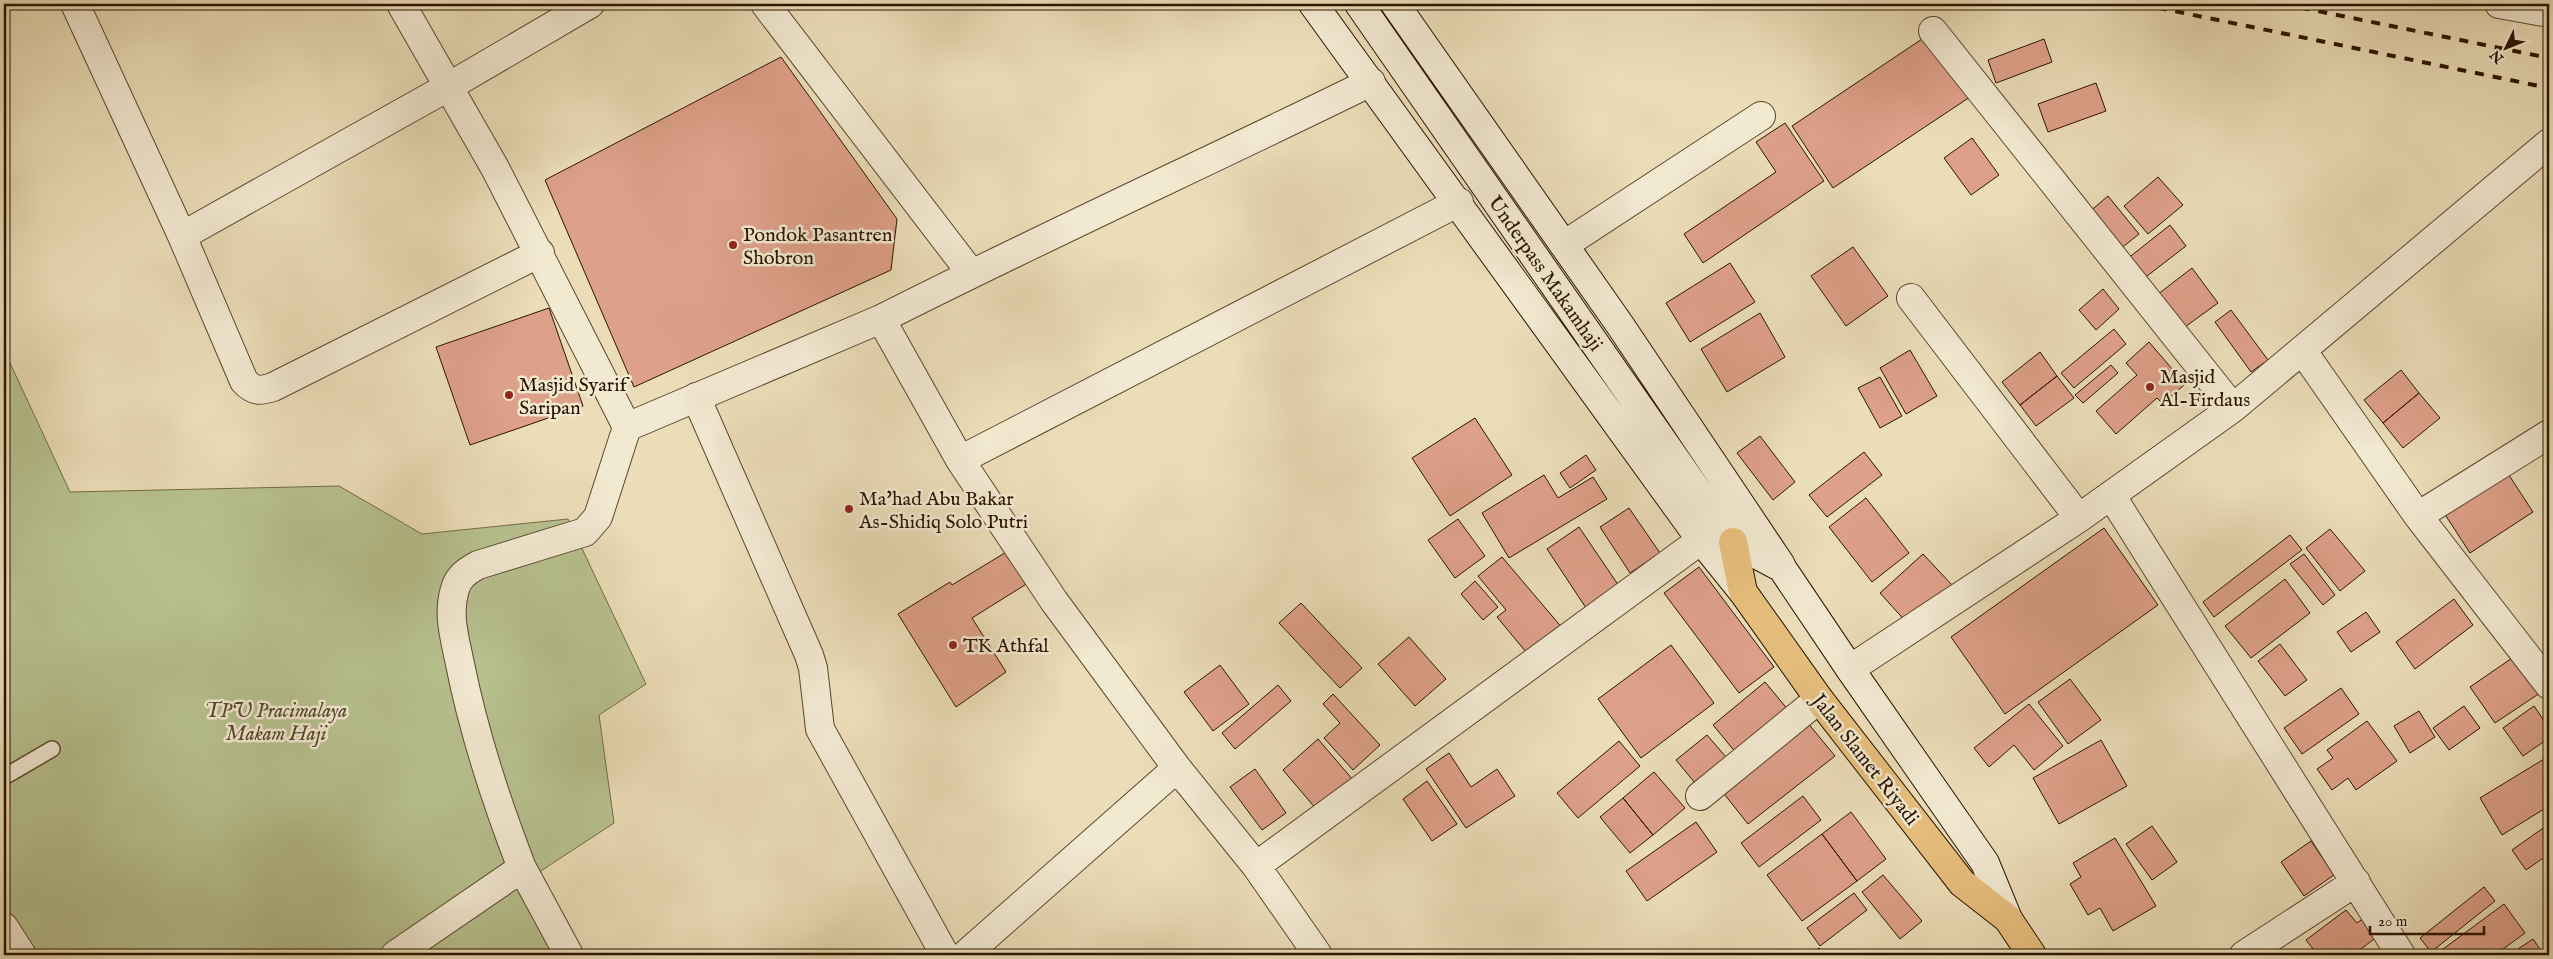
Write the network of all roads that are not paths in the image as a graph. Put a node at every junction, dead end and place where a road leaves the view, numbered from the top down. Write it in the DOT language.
graph roads {
  1 [pos="75,4"];
  2 [pos="401,4"];
  3 [pos="590,4"];
  4 [pos="765,4"];
  5 [pos="1313,4"];
  6 [pos="1359,4"];
  7 [pos="1395,4"];
  8 [pos="2499,4"];
  9 [pos="2549,13"];
  10 [pos="1933,31"];
  11 [pos="1371,82"];
  12 [pos="448,88"];
  13 [pos="1761,116"];
  14 [pos="2549,143"];
  15 [pos="1459,202"];
  16 [pos="182,236"];
  17 [pos="1564,244"];
  18 [pos="540,253"];
  19 [pos="971,273"];
  20 [pos="1911,298"];
  21 [pos="881,318"];
  22 [pos="2302,350"];
  23 [pos="696,398"];
  24 [pos="2233,408"];
  25 [pos="627,427"];
  26 [pos="2549,434"];
  27 [pos="960,460"];
  28 [pos="2111,496"];
  29 [pos="2418,516"];
  30 [pos="2079,518"];
  31 [pos="1701,540"];
  32 [pos="1733,542"];
  33 [pos="1782,568"];
  34 [pos="1743,592"];
  35 [pos="1850,669"];
  36 [pos="2549,685"];
  37 [pos="1819,699"];
  38 [pos="52,749"];
  39 [pos="1177,768"];
  40 [pos="4,778"];
  41 [pos="1700,796"];
  42 [pos="1256,866"];
  43 [pos="522,868"];
  44 [pos="2356,882"];
  45 [pos="2008,919"];
  46 [pos="4,927"];
  47 [pos="22,955"];
  48 [pos="395,955"];
  49 [pos="569,955"];
  50 [pos="945,955"];
  51 [pos="965,955"];
  52 [pos="1318,955"];
  53 [pos="2032,955"];
  54 [pos="2244,955"];
  55 [pos="2401,955"];
  1 -- 16 [label="street"];
  2 -- 12 [label="street"];
  3 -- 12 [label="street"];
  4 -- 19 [label="street"];
  5 -- 11 [label="street"];
  6 -- 32 [label="street, Underpass Makamhaji"];
  7 -- 17 [label="street"];
  8 -- 9 [label="street"];
  10 -- 24 [label="street"];
  11 -- 15 [label="street"];
  11 -- 19 [label="street"];
  12 -- 16 [label="street"];
  12 -- 18 [label="street"];
  13 -- 17 [label="street"];
  14 -- 22 [label="street"];
  15 -- 27 [label="street"];
  15 -- 31 [label="street"];
  16 -- 18 [label="street"];
  17 -- 33 [label="street"];
  18 -- 25 [label="street"];
  19 -- 21 [label="street"];
  20 -- 30 [label="street"];
  21 -- 23 [label="street"];
  21 -- 27 [label="street"];
  22 -- 24 [label="street"];
  22 -- 29 [label="street"];
  23 -- 25 [label="street"];
  23 -- 50 [label="street"];
  24 -- 28 [label="street"];
  25 -- 43 [label="street"];
  26 -- 29 [label="street"];
  27 -- 39 [label="street"];
  28 -- 30 [label="street"];
  28 -- 44 [label="street"];
  29 -- 36 [label="street"];
  30 -- 35 [label="street"];
  31 -- 34 [label="street"];
  31 -- 42 [label="street"];
  32 -- 33 [label="street"];
  32 -- 34 [label="main road, Jalan Slamet Riyadi"];
  33 -- 35 [label="street"];
  34 -- 37 [label="main road, Jalan Slamet Riyadi"];
  35 -- 45 [label="street"];
  37 -- 41 [label="street"];
  37 -- 45 [label="main road, Jalan Slamet Riyadi"];
  38 -- 40 [label="lane"];
  39 -- 42 [label="street"];
  39 -- 51 [label="street"];
  42 -- 52 [label="street"];
  43 -- 48 [label="street"];
  43 -- 49 [label="street"];
  44 -- 54 [label="street"];
  44 -- 55 [label="street"];
  45 -- 53 [label="main road, Jalan Slamet Riyadi"];
  46 -- 47 [label="street"];
}
